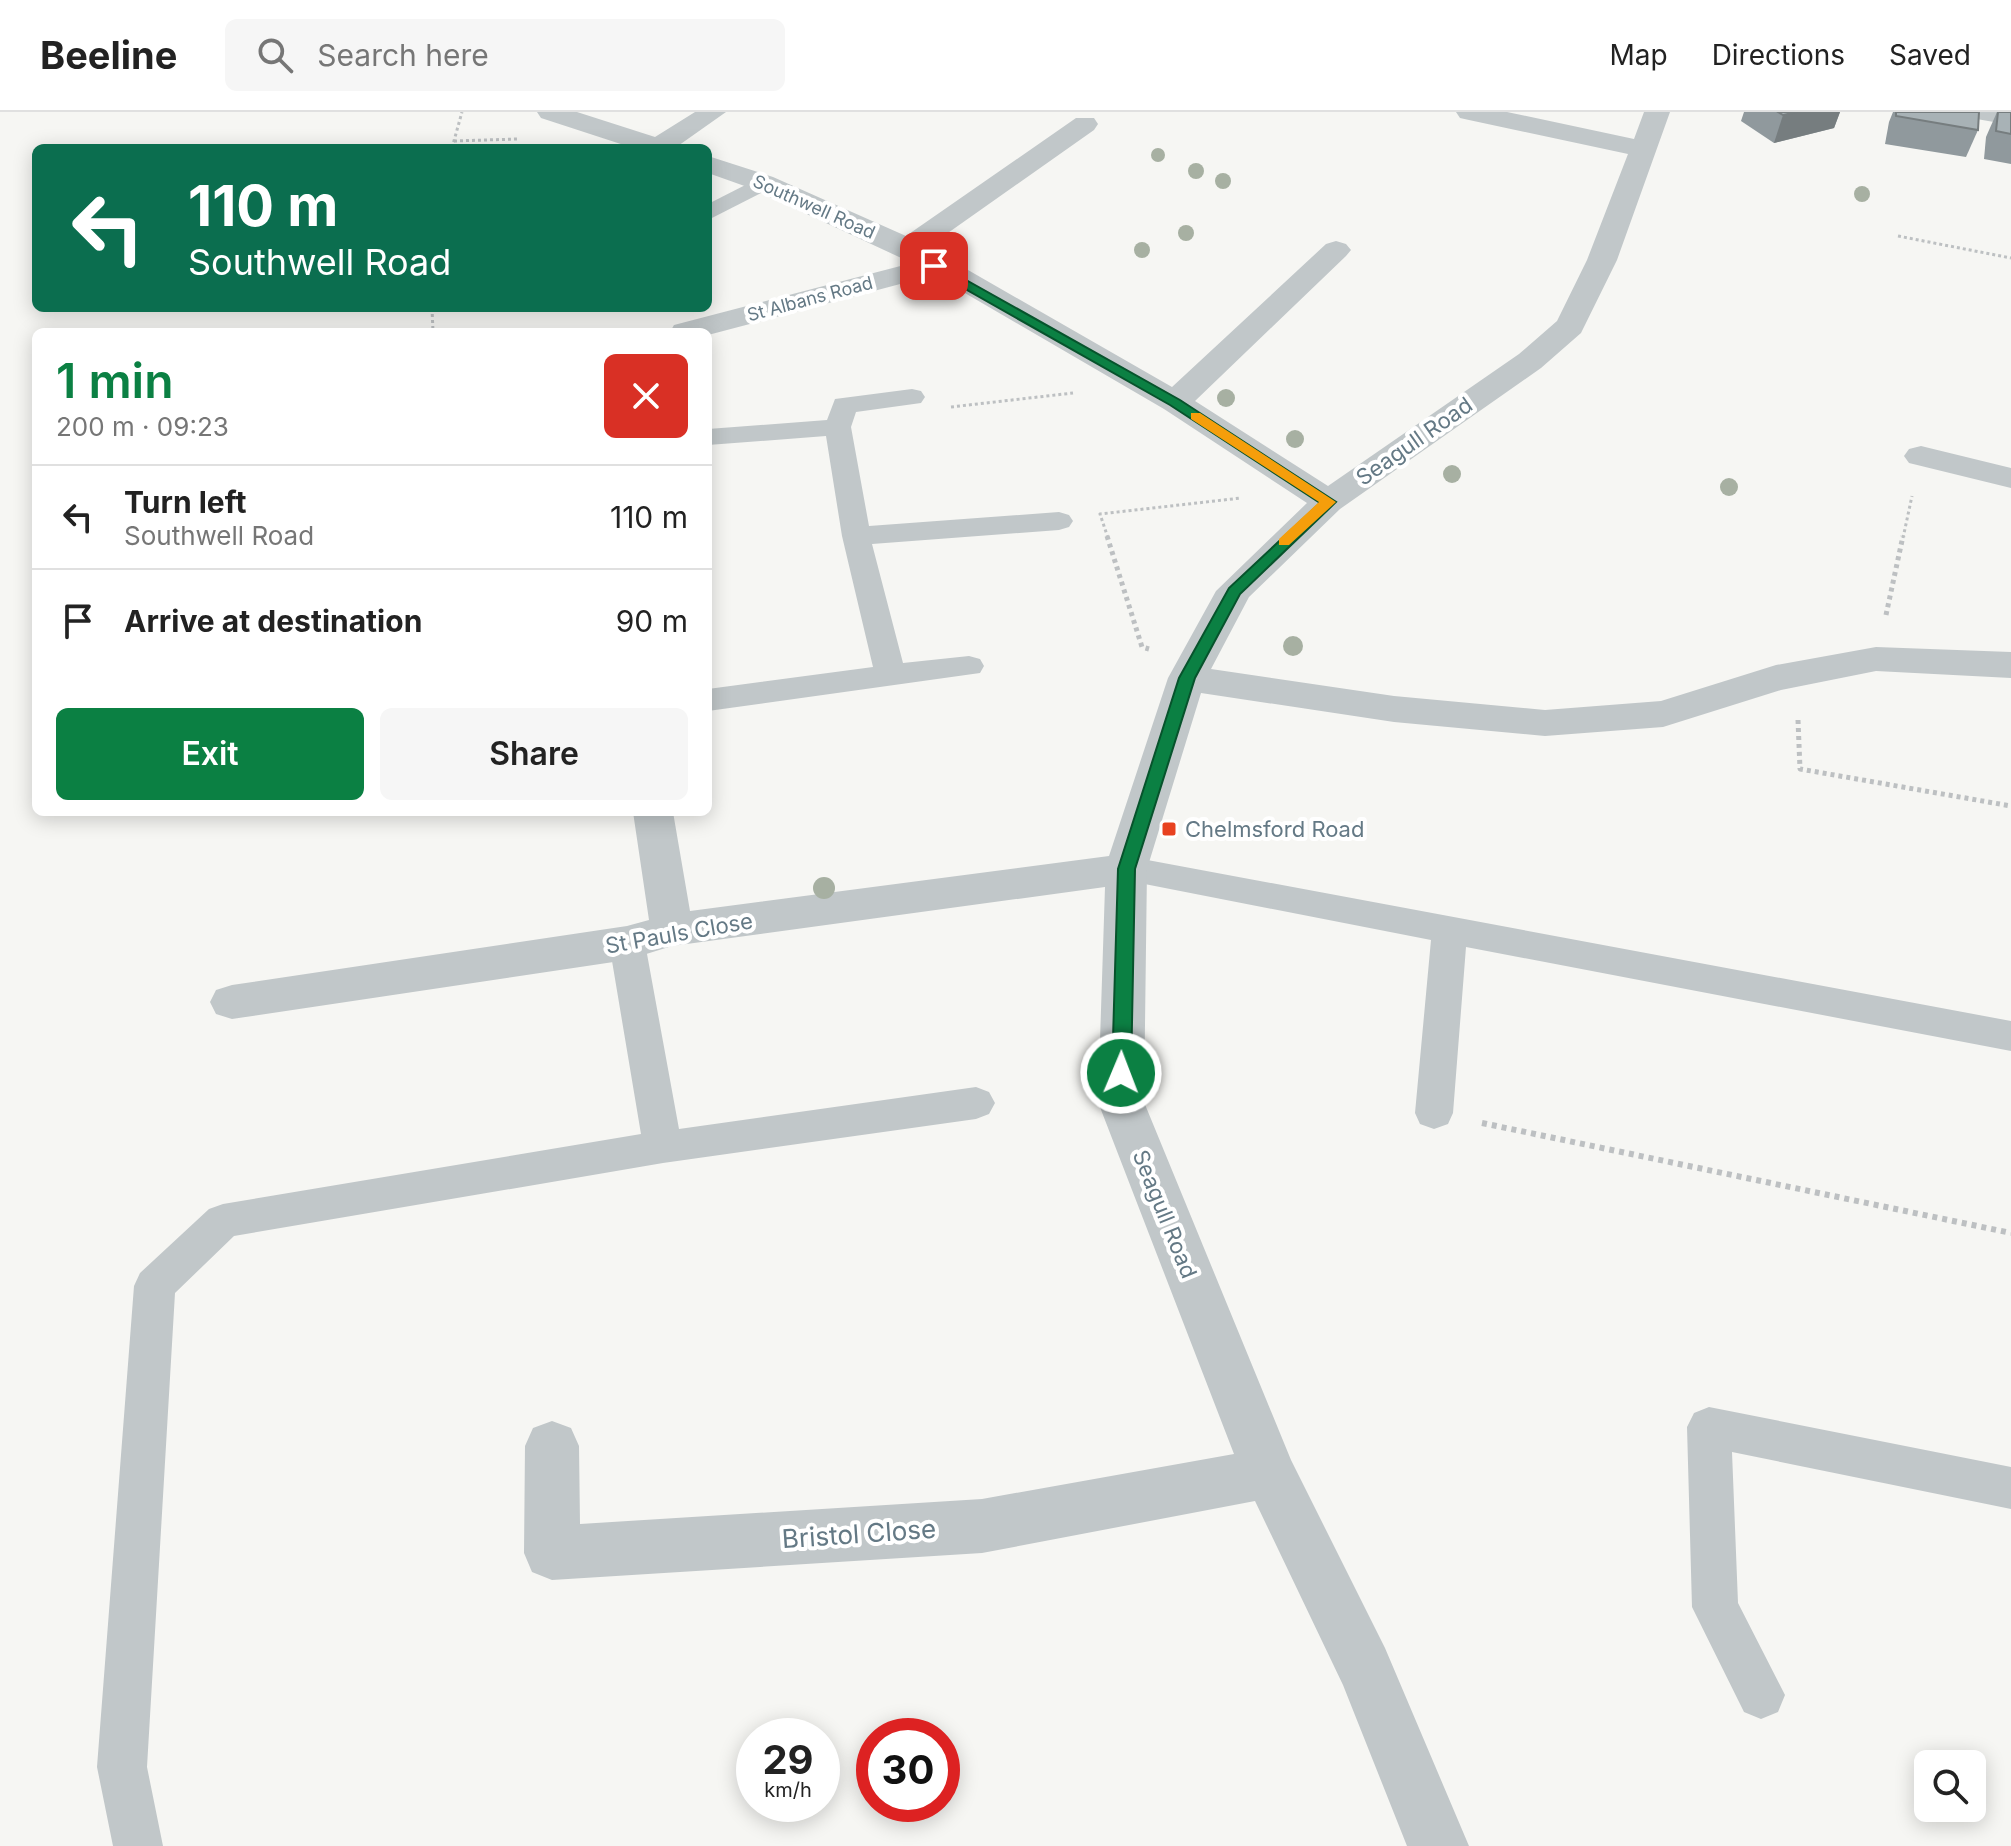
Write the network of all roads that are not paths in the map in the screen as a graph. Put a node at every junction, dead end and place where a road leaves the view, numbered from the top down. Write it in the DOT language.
graph roads {
  1 [pos="550,112"];
  2 [pos="713,112"];
  3 [pos="1469,112"];
  4 [pos="1980,112"];
  5 [pos="2011,117"];
  6 [pos="1085,124"];
  7 [pos="1650,130"];
  8 [pos="647,144"];
  9 [pos="665,144"];
  10 [pos="712,165"];
  11 [pos="763,183"];
  12 [pos="712,211"];
  13 [pos="908,248"];
  14 [pos="1336,250"];
  15 [pos="934,266"];
  16 [pos="700,328"];
  17 [pos="912,397"];
  18 [pos="1175,402"];
  19 [pos="838,427"];
  20 [pos="712,437"];
  21 [pos="1921,456"];
  22 [pos="2011,478"];
  23 [pos="1319,496"];
  24 [pos="1059,521"];
  25 [pos="856,536"];
  26 [pos="2011,665"];
  27 [pos="969,666"];
  28 [pos="1192,669"];
  29 [pos="890,675"];
  30 [pos="712,699"];
  31 [pos="654,816"];
  32 [pos="1126,869"];
  33 [pos="672,930"];
  34 [pos="1450,930"];
  35 [pos="627,943"];
  36 [pos="232,1002"];
  37 [pos="2011,1036"];
  38 [pos="976,1103"];
  39 [pos="1434,1113"];
  40 [pos="663,1147"];
  41 [pos="552,1446"];
  42 [pos="1269,1473"];
  43 [pos="2011,1488"];
  44 [pos="1761,1695"];
  45 [pos="138,1846"];
  46 [pos="1438,1846"];
  1 -- 8 [label="street"];
  2 -- 9 [label="street"];
  3 -- 7 [label="street"];
  4 -- 5 [label="street"];
  6 -- 13 [label="street"];
  7 -- 23 [label="street, Seagull Road"];
  10 -- 11 [label="street, Southwell Road"];
  11 -- 12 [label="lane"];
  11 -- 13 [label="street, Southwell Road"];
  13 -- 15 [label="street, Southwell Road"];
  14 -- 18 [label="street"];
  15 -- 16 [label="street, St Albans Road"];
  15 -- 18 [label="street, Southwell Road"];
  17 -- 19 [label="lane"];
  18 -- 23 [label="street, Southwell Road"];
  19 -- 20 [label="lane"];
  19 -- 25 [label="lane"];
  21 -- 22 [label="street"];
  23 -- 28 [label="street, Seagull Road"];
  24 -- 25 [label="lane"];
  25 -- 29 [label="lane"];
  26 -- 28 [label="street"];
  27 -- 29 [label="lane"];
  28 -- 32 [label="street, Seagull Road"];
  29 -- 30 [label="lane"];
  31 -- 33 [label="street"];
  32 -- 33 [label="street, St Pauls Close"];
  32 -- 34 [label="lane"];
  32 -- 42 [label="street, Seagull Road"];
  33 -- 35 [label="street, St Pauls Close"];
  34 -- 37 [label="lane"];
  34 -- 39 [label="lane"];
  35 -- 36 [label="street, St Pauls Close"];
  35 -- 40 [label="lane"];
  38 -- 40 [label="lane"];
  40 -- 45 [label="lane"];
  41 -- 42 [label="street, Bristol Close"];
  42 -- 46 [label="street, Seagull Road"];
  43 -- 44 [label="lane"];
}
